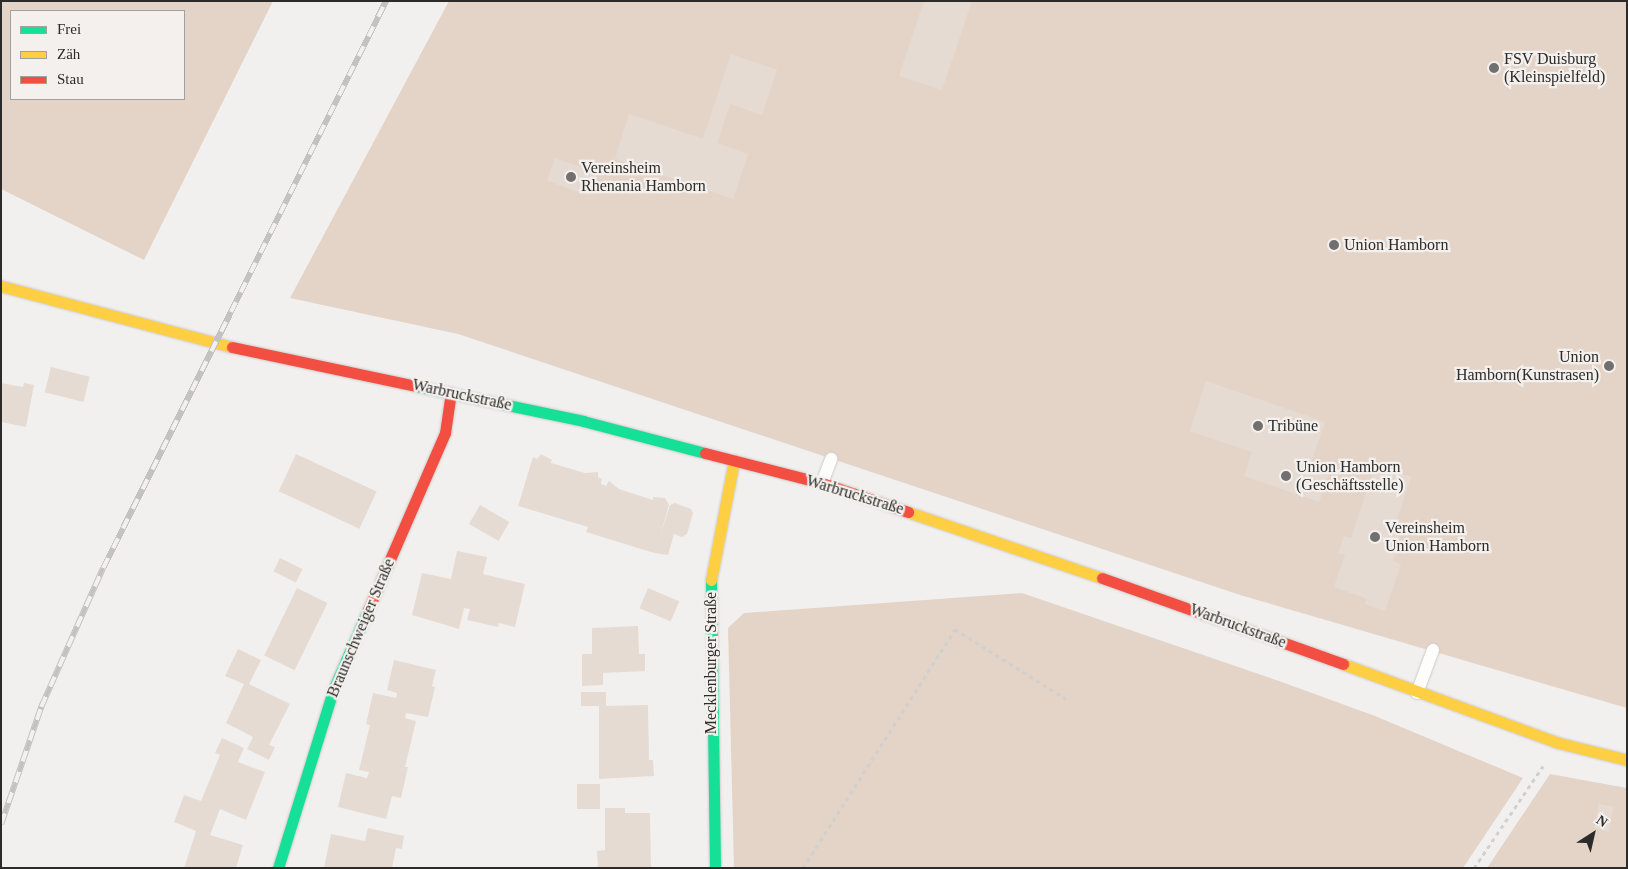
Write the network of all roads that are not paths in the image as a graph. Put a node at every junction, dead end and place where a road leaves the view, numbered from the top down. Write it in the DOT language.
graph roads {
  1 [pos="1,278"];
  2 [pos="1,286"];
  3 [pos="61,303"];
  4 [pos="451,392"];
  5 [pos="831,458"];
  6 [pos="734,460"];
  7 [pos="822,483"];
  8 [pos="1433,650"];
  9 [pos="1417,693"];
  10 [pos="1627,760"];
  11 [pos="278,868"];
  12 [pos="714,868"];
  1 -- 3 [label="street, Warbruckstraße"];
  2 -- 3 [label="street, Warbruckstraße"];
  3 -- 4 [label="street, Warbruckstraße"];
  4 -- 6 [label="street, Warbruckstraße"];
  4 -- 11 [label="street, Braunschweiger Straße"];
  5 -- 7 [label="lane"];
  6 -- 7 [label="street, Warbruckstraße"];
  6 -- 12 [label="street, Mecklenburger Straße"];
  7 -- 9 [label="street, Warbruckstraße"];
  8 -- 9 [label="lane"];
  9 -- 10 [label="street, Warbruckstraße"];
}
